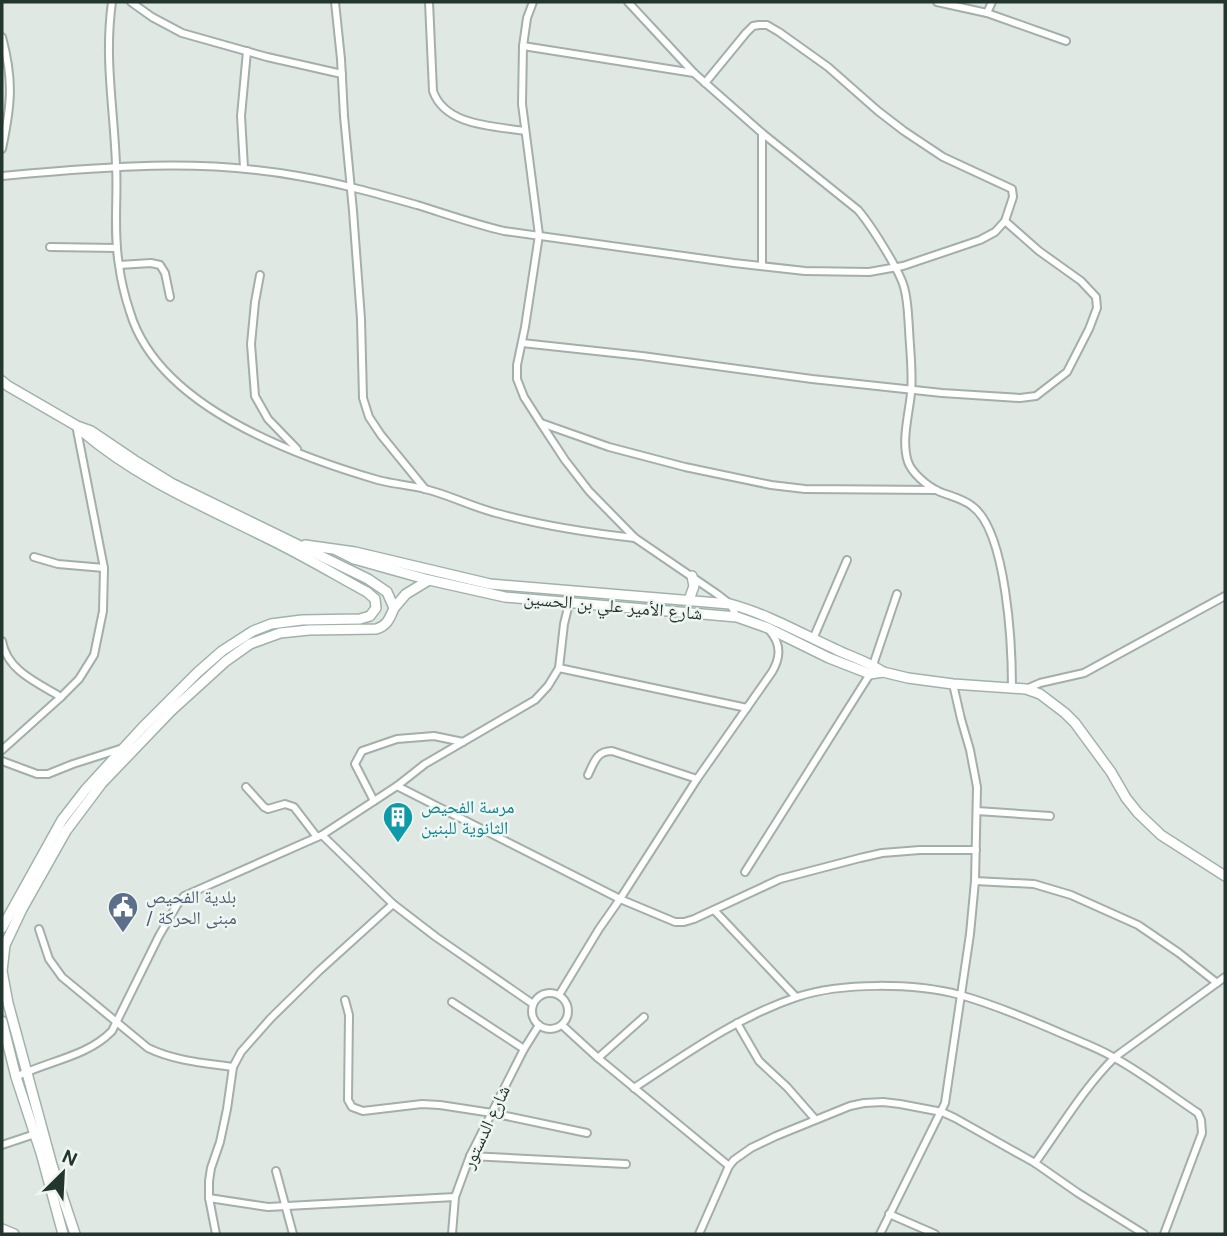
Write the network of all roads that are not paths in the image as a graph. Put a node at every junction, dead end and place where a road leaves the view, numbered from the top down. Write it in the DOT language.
graph roads {
  1 [pos="131,2"];
  2 [pos="335,2"];
  3 [pos="429,2"];
  4 [pos="533,2"];
  5 [pos="628,2"];
  6 [pos="937,2"];
  7 [pos="992,2"];
  8 [pos="112,3"];
  9 [pos="987,13"];
  10 [pos="2,37"];
  11 [pos="1066,40"];
  12 [pos="523,46"];
  13 [pos="247,51"];
  14 [pos="5,63"];
  15 [pos="694,72"];
  16 [pos="342,74"];
  17 [pos="705,83"];
  18 [pos="525,131"];
  19 [pos="762,133"];
  20 [pos="2,149"];
  21 [pos="116,166"];
  22 [pos="244,168"];
  23 [pos="2,176"];
  24 [pos="351,187"];
  25 [pos="1005,221"];
  26 [pos="539,235"];
  27 [pos="50,247"];
  28 [pos="117,248"];
  29 [pos="118,265"];
  30 [pos="762,266"];
  31 [pos="895,268"];
  32 [pos="260,275"];
  33 [pos="170,297"];
  34 [pos="522,343"];
  35 [pos="2,381"];
  36 [pos="911,390"];
  37 [pos="540,422"];
  38 [pos="76,425"];
  39 [pos="301,453"];
  40 [pos="425,489"];
  41 [pos="936,490"];
  42 [pos="635,538"];
  43 [pos="297,548"];
  44 [pos="336,550"];
  45 [pos="34,557"];
  46 [pos="847,560"];
  47 [pos="104,568"];
  48 [pos="692,576"];
  49 [pos="429,580"];
  50 [pos="572,591"];
  51 [pos="897,594"];
  52 [pos="1225,596"];
  53 [pos="689,600"];
  54 [pos="570,603"];
  55 [pos="730,604"];
  56 [pos="394,608"];
  57 [pos="737,617"];
  58 [pos="768,628"];
  59 [pos="813,639"];
  60 [pos="2,641"];
  61 [pos="559,668"];
  62 [pos="871,670"];
  63 [pos="953,684"];
  64 [pos="1012,688"];
  65 [pos="1026,689"];
  66 [pos="61,697"];
  67 [pos="747,708"];
  68 [pos="146,731"];
  69 [pos="463,742"];
  70 [pos="123,748"];
  71 [pos="2,750"];
  72 [pos="2,761"];
  73 [pos="588,775"];
  74 [pos="697,779"];
  75 [pos="397,786"];
  76 [pos="246,787"];
  77 [pos="374,801"];
  78 [pos="977,811"];
  79 [pos="1049,816"];
  80 [pos="319,836"];
  81 [pos="976,850"];
  82 [pos="745,872"];
  83 [pos="1225,876"];
  84 [pos="975,881"];
  85 [pos="620,899"];
  86 [pos="393,904"];
  87 [pos="713,910"];
  88 [pos="2,928"];
  89 [pos="39,929"];
  90 [pos="1225,977"];
  91 [pos="1217,983"];
  92 [pos="559,995"];
  93 [pos="960,995"];
  94 [pos="796,997"];
  95 [pos="345,1000"];
  96 [pos="452,1002"];
  97 [pos="533,1004"];
  98 [pos="644,1017"];
  99 [pos="116,1022"];
  100 [pos="2,1023"];
  101 [pos="737,1023"];
  102 [pos="562,1024"];
  103 [pos="539,1025"];
  104 [pos="524,1049"];
  105 [pos="1115,1057"];
  106 [pos="598,1058"];
  107 [pos="233,1067"];
  108 [pos="27,1071"];
  109 [pos="16,1077"];
  110 [pos="634,1088"];
  111 [pos="942,1112"];
  112 [pos="492,1113"];
  113 [pos="815,1119"];
  114 [pos="587,1133"];
  115 [pos="35,1134"];
  116 [pos="2,1145"];
  117 [pos="470,1156"];
  118 [pos="1035,1163"];
  119 [pos="626,1164"];
  120 [pos="729,1166"];
  121 [pos="276,1171"];
  122 [pos="455,1197"];
  123 [pos="209,1198"];
  124 [pos="286,1207"];
  125 [pos="889,1214"];
  126 [pos="2,1229"];
  127 [pos="61,1233"];
  128 [pos="14,1234"];
  129 [pos="75,1234"];
  130 [pos="216,1234"];
  131 [pos="293,1234"];
  132 [pos="452,1234"];
  133 [pos="699,1234"];
  134 [pos="880,1234"];
  135 [pos="934,1234"];
  136 [pos="1144,1234"];
  137 [pos="1164,1234"];
  1 -- 13 [label="street"];
  2 -- 16 [label="street"];
  3 -- 18 [label="street"];
  4 -- 12 [label="street"];
  5 -- 15 [label="street"];
  6 -- 9 [label="street"];
  7 -- 9 [label="street"];
  8 -- 21 [label="street"];
  9 -- 11 [label="street"];
  10 -- 14 [label="street"];
  12 -- 15 [label="street"];
  12 -- 18 [label="street"];
  13 -- 16 [label="street"];
  13 -- 22 [label="street"];
  14 -- 20 [label="street"];
  15 -- 17 [label="street"];
  16 -- 24 [label="street"];
  17 -- 19 [label="street"];
  17 -- 25 [label="street"];
  18 -- 26 [label="street"];
  19 -- 30 [label="street"];
  19 -- 31 [label="street"];
  21 -- 22 [label="street"];
  21 -- 23 [label="street"];
  21 -- 28 [label="street"];
  22 -- 24 [label="street"];
  24 -- 26 [label="street"];
  24 -- 40 [label="street"];
  25 -- 31 [label="street"];
  25 -- 36 [label="street"];
  26 -- 30 [label="street"];
  26 -- 34 [label="street"];
  27 -- 28 [label="street"];
  28 -- 29 [label="street"];
  29 -- 33 [label="street"];
  29 -- 39 [label="street"];
  30 -- 31 [label="street"];
  31 -- 36 [label="street"];
  32 -- 39 [label="street"];
  34 -- 36 [label="street"];
  34 -- 37 [label="street"];
  35 -- 38 [label="street, شارع الأمير علي بن الحسين"];
  36 -- 41 [label="street"];
  37 -- 41 [label="street"];
  37 -- 42 [label="street"];
  38 -- 43 [label="street, شارع الأمير علي بن الحسين"];
  38 -- 47 [label="street"];
  39 -- 40 [label="street"];
  40 -- 42 [label="street"];
  41 -- 64 [label="street"];
  42 -- 48 [label="street"];
  43 -- 44 [label="street, شارع الأمير علي بن الحسين"];
  43 -- 56 [label="street"];
  43 -- 68 [label="street"];
  44 -- 49 [label="street, شارع الأمير علي بن الحسين"];
  44 -- 50 [label="street, شارع الأمير علي بن الحسين"];
  45 -- 47 [label="street"];
  46 -- 59 [label="street"];
  47 -- 66 [label="street"];
  48 -- 53 [label="street"];
  48 -- 55 [label="street"];
  49 -- 54 [label="street, شارع الأمير علي بن الحسين"];
  49 -- 56 [label="street"];
  50 -- 53 [label="street, شارع الأمير علي بن الحسين"];
  50 -- 54 [label="street"];
  51 -- 62 [label="street"];
  52 -- 65 [label="street"];
  53 -- 55 [label="street, شارع الأمير علي بن الحسين"];
  54 -- 57 [label="street, شارع الأمير علي بن الحسين"];
  54 -- 61 [label="street"];
  55 -- 57 [label="street"];
  55 -- 59 [label="street, شارع الأمير علي بن الحسين"];
  56 -- 68 [label="street"];
  57 -- 58 [label="street, شارع الأمير علي بن الحسين"];
  58 -- 62 [label="street, شارع الأمير علي بن الحسين"];
  58 -- 67 [label="street"];
  59 -- 62 [label="street, شارع الأمير علي بن الحسين"];
  60 -- 66 [label="street"];
  61 -- 67 [label="street"];
  61 -- 69 [label="street"];
  62 -- 63 [label="street, شارع الأمير علي بن الحسين"];
  62 -- 82 [label="street"];
  63 -- 64 [label="street, شارع الأمير علي بن الحسين"];
  63 -- 78 [label="street"];
  64 -- 65 [label="street, شارع الأمير علي بن الحسين"];
  65 -- 83 [label="street, شارع الأمير علي بن الحسين"];
  66 -- 71 [label="street"];
  67 -- 74 [label="street"];
  68 -- 70 [label="street"];
  68 -- 108 [label="street"];
  69 -- 75 [label="street"];
  69 -- 77 [label="street"];
  70 -- 72 [label="street"];
  70 -- 88 [label="street"];
  73 -- 74 [label="street"];
  74 -- 85 [label="street"];
  75 -- 77 [label="street"];
  75 -- 85 [label="street"];
  76 -- 80 [label="street"];
  77 -- 80 [label="street"];
  78 -- 79 [label="street"];
  78 -- 81 [label="street"];
  80 -- 86 [label="street"];
  80 -- 99 [label="street"];
  81 -- 84 [label="street"];
  81 -- 87 [label="street"];
  84 -- 91 [label="street"];
  84 -- 93 [label="street"];
  85 -- 87 [label="street"];
  85 -- 92 [label="street"];
  86 -- 97 [label="street"];
  86 -- 107 [label="street"];
  87 -- 94 [label="street"];
  89 -- 99 [label="street"];
  90 -- 91 [label="street"];
  91 -- 105 [label="street"];
  92 -- 97 [label="street"];
  92 -- 102 [label="street"];
  93 -- 94 [label="street"];
  93 -- 105 [label="street"];
  93 -- 111 [label="street"];
  94 -- 101 [label="street"];
  95 -- 112 [label="street"];
  96 -- 104 [label="street"];
  97 -- 103 [label="street"];
  98 -- 106 [label="street"];
  99 -- 107 [label="street"];
  99 -- 108 [label="street"];
  100 -- 109 [label="street"];
  101 -- 110 [label="street"];
  101 -- 113 [label="street"];
  102 -- 103 [label="street"];
  102 -- 106 [label="street"];
  103 -- 104 [label="street, شارع الدستور"];
  104 -- 112 [label="street, شارع الدستور"];
  105 -- 118 [label="street"];
  105 -- 137 [label="street"];
  106 -- 110 [label="street"];
  107 -- 123 [label="street"];
  108 -- 109 [label="street"];
  108 -- 129 [label="street"];
  109 -- 115 [label="street"];
  110 -- 120 [label="street"];
  111 -- 113 [label="street"];
  111 -- 118 [label="street"];
  111 -- 125 [label="street"];
  112 -- 114 [label="street"];
  112 -- 117 [label="street, شارع الدستور"];
  113 -- 120 [label="street"];
  115 -- 116 [label="street"];
  115 -- 127 [label="street"];
  117 -- 119 [label="street"];
  117 -- 122 [label="street, شارع الدستور"];
  118 -- 136 [label="street"];
  120 -- 133 [label="street"];
  121 -- 124 [label="street"];
  122 -- 124 [label="street"];
  122 -- 132 [label="street, شارع الدستور"];
  123 -- 124 [label="street"];
  123 -- 130 [label="street"];
  124 -- 131 [label="street"];
  125 -- 134 [label="street"];
  125 -- 135 [label="street"];
  126 -- 128 [label="street"];
}
